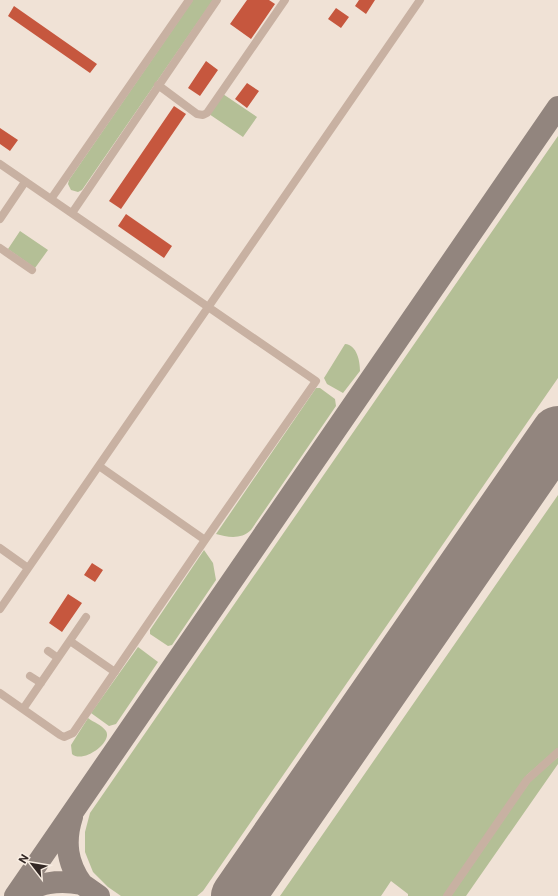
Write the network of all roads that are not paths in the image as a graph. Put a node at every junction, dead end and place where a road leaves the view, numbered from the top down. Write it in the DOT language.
graph roads {
  1 [pos="189,0"];
  2 [pos="217,0"];
  3 [pos="285,0"];
  4 [pos="420,0"];
  5 [pos="158,85"];
  6 [pos="0,164"];
  7 [pos="25,182"];
  8 [pos="51,199"];
  9 [pos="72,213"];
  10 [pos="0,219"];
  11 [pos="0,248"];
  12 [pos="32,270"];
  13 [pos="208,307"];
  14 [pos="99,466"];
  15 [pos="205,540"];
  16 [pos="0,548"];
  17 [pos="28,568"];
  18 [pos="0,610"];
  19 [pos="86,617"];
  20 [pos="70,641"];
  21 [pos="48,651"];
  22 [pos="58,658"];
  23 [pos="116,672"];
  24 [pos="30,676"];
  25 [pos="41,683"];
  26 [pos="0,693"];
  27 [pos="23,709"];
  28 [pos="558,752"];
  29 [pos="446,896"];
  1 -- 8 [label="lane"];
  2 -- 5 [label="lane"];
  3 -- 5 [label="lane"];
  4 -- 13 [label="lane"];
  5 -- 9 [label="lane"];
  6 -- 7 [label="lane"];
  7 -- 8 [label="lane"];
  7 -- 10 [label="lane"];
  8 -- 9 [label="lane"];
  9 -- 13 [label="lane"];
  11 -- 12 [label="lane"];
  13 -- 14 [label="lane"];
  13 -- 15 [label="lane"];
  14 -- 15 [label="lane"];
  14 -- 17 [label="lane"];
  15 -- 23 [label="lane"];
  16 -- 17 [label="lane"];
  17 -- 18 [label="lane"];
  19 -- 20 [label="lane"];
  20 -- 22 [label="lane"];
  20 -- 23 [label="lane"];
  21 -- 22 [label="lane"];
  22 -- 25 [label="lane"];
  23 -- 27 [label="lane"];
  24 -- 25 [label="lane"];
  25 -- 27 [label="lane"];
  26 -- 27 [label="lane"];
  28 -- 29 [label="lane"];
}
